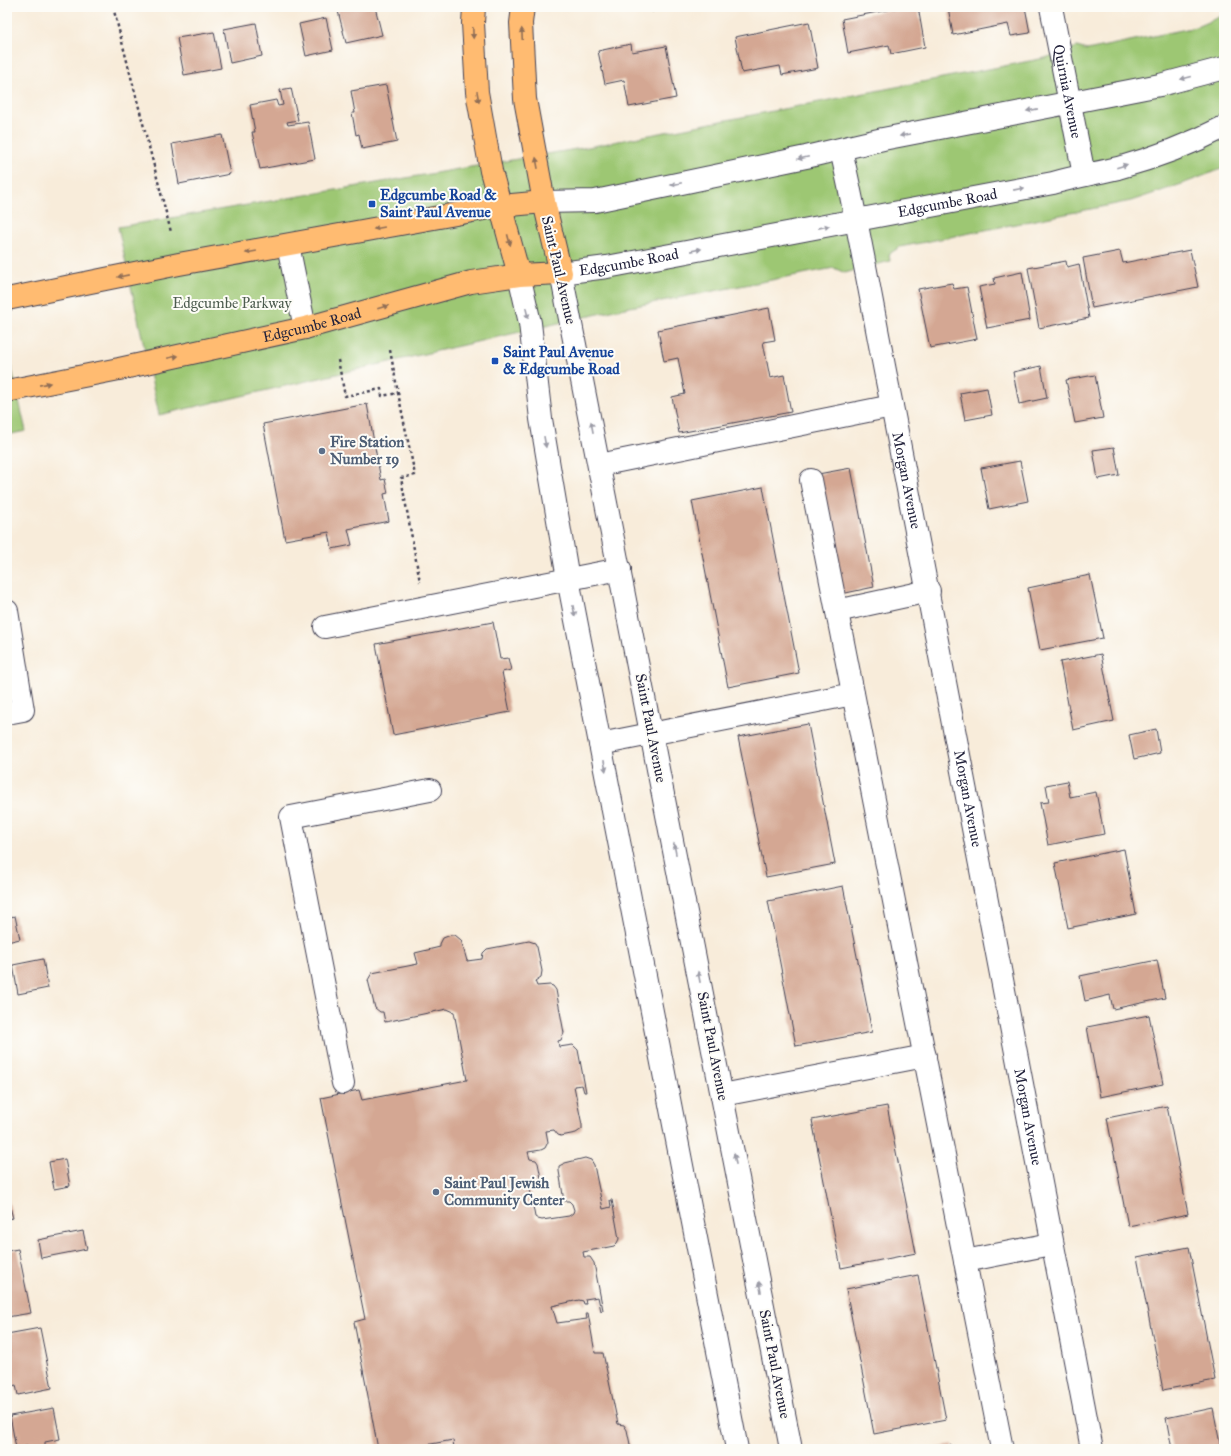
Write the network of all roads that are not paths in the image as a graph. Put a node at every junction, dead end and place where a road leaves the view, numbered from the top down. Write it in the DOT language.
graph roads {
  1 [pos="474,7"];
  2 [pos="523,7"];
  3 [pos="1051,7"];
  4 [pos="1224,68"];
  5 [pos="1070,103"];
  6 [pos="1224,127"];
  7 [pos="841,150"];
  8 [pos="1084,175"];
  9 [pos="544,202"];
  10 [pos="500,206"];
  11 [pos="857,220"];
  12 [pos="288,245"];
  13 [pos="561,273"];
  14 [pos="519,275"];
  15 [pos="7,299"];
  16 [pos="305,328"];
  17 [pos="7,391"];
  18 [pos="892,406"];
  19 [pos="599,466"];
  20 [pos="811,480"];
  21 [pos="620,569"];
  22 [pos="568,579"];
  23 [pos="929,591"];
  24 [pos="7,611"];
  25 [pos="837,611"];
  26 [pos="325,627"];
  27 [pos="853,694"];
  28 [pos="7,713"];
  29 [pos="652,734"];
  30 [pos="600,744"];
  31 [pos="430,790"];
  32 [pos="925,1056"];
  33 [pos="343,1082"];
  34 [pos="722,1095"];
  35 [pos="1051,1244"];
  36 [pos="965,1262"];
  37 [pos="737,1449"];
  38 [pos="792,1449"];
  39 [pos="1002,1449"];
  40 [pos="1092,1449"];
  1 -- 10 [label="main road, one-way"];
  9 -- 2 [label="main road, Saint Paul Avenue, one-way"];
  3 -- 5 [label="street, Quirnia Avenue"];
  4 -- 5 [label="street, one-way"];
  5 -- 7 [label="street, one-way"];
  5 -- 8 [label="street, Quirnia Avenue"];
  8 -- 6 [label="street, Edgcumbe Road, one-way"];
  7 -- 9 [label="street, one-way"];
  7 -- 11 [label="street, Morgan Avenue"];
  11 -- 8 [label="street, Edgcumbe Road, one-way"];
  9 -- 10 [label="main road"];
  9 -- 13 [label="main road, Saint Paul Avenue"];
  10 -- 12 [label="main road, one-way"];
  10 -- 14 [label="main road, one-way"];
  13 -- 11 [label="street, Edgcumbe Road, one-way"];
  11 -- 18 [label="street, Morgan Avenue"];
  12 -- 15 [label="main road, one-way"];
  12 -- 16 [label="street"];
  13 -- 14 [label="main road, Edgcumbe Road"];
  19 -- 13 [label="street, Saint Paul Avenue, one-way"];
  16 -- 14 [label="main road, Edgcumbe Road, one-way"];
  14 -- 22 [label="street, one-way"];
  17 -- 16 [label="main road, Edgcumbe Road, one-way"];
  18 -- 19 [label="street"];
  18 -- 23 [label="street, Morgan Avenue"];
  19 -- 21 [label="street, Saint Paul Avenue"];
  20 -- 25 [label="street"];
  21 -- 22 [label="street"];
  21 -- 29 [label="street, Saint Paul Avenue"];
  22 -- 26 [label="street"];
  22 -- 30 [label="street, one-way"];
  23 -- 25 [label="street"];
  23 -- 35 [label="street, Morgan Avenue"];
  24 -- 28 [label="street"];
  25 -- 27 [label="street"];
  27 -- 29 [label="street"];
  27 -- 32 [label="street"];
  29 -- 30 [label="street"];
  34 -- 29 [label="street, Saint Paul Avenue, one-way"];
  30 -- 37 [label="street, one-way"];
  31 -- 33 [label="street"];
  32 -- 34 [label="street"];
  32 -- 36 [label="street"];
  38 -- 34 [label="street, Saint Paul Avenue, one-way"];
  35 -- 36 [label="street"];
  35 -- 40 [label="street, Morgan Avenue"];
  36 -- 39 [label="street"];
}
